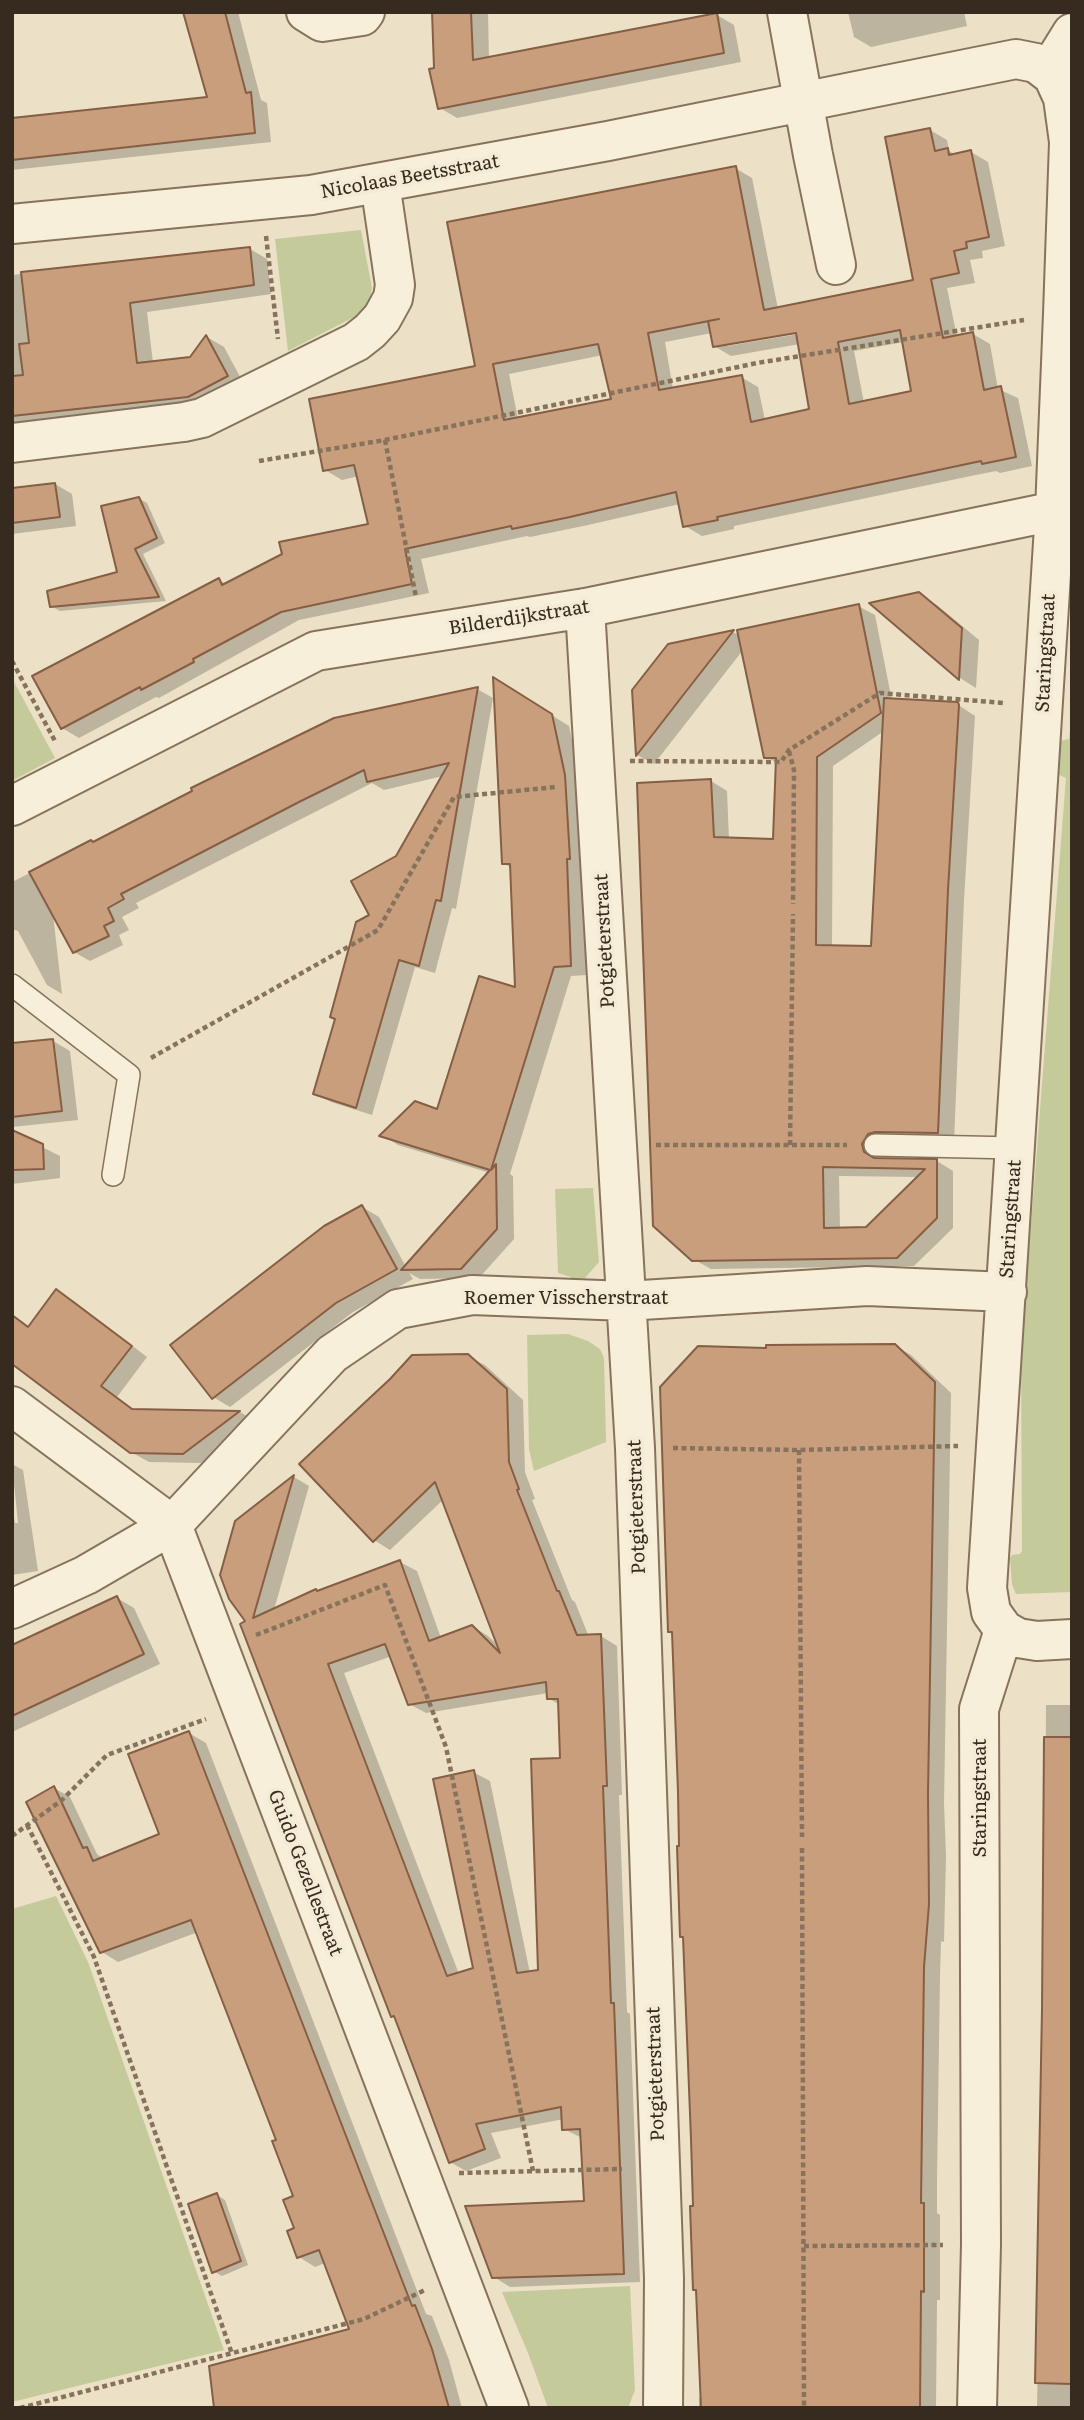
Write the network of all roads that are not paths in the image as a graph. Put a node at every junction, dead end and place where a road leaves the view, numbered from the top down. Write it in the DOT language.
graph roads {
  1 [pos="306,12"];
  2 [pos="365,12"];
  3 [pos="787,12"];
  4 [pos="1072,33"];
  5 [pos="1049,71"];
  6 [pos="803,103"];
  7 [pos="380,183"];
  8 [pos="12,224"];
  9 [pos="836,265"];
  10 [pos="12,443"];
  11 [pos="1055,511"];
  12 [pos="585,608"];
  13 [pos="12,806"];
  14 [pos="12,985"];
  15 [pos="875,1145"];
  16 [pos="1015,1148"];
  17 [pos="113,1175"];
  18 [pos="1007,1292"];
  19 [pos="626,1301"];
  20 [pos="12,1406"];
  21 [pos="172,1525"];
  22 [pos="12,1609"];
  23 [pos="1004,1630"];
  24 [pos="1072,1639"];
  25 [pos="509,2408"];
  26 [pos="663,2408"];
  27 [pos="977,2408"];
  1 -- 2 [label="street"];
  3 -- 6 [label="street"];
  4 -- 5 [label="street"];
  5 -- 6 [label="street, Nicolaas Beetsstraat"];
  5 -- 11 [label="street, Staringstraat"];
  6 -- 7 [label="street, Nicolaas Beetsstraat"];
  6 -- 9 [label="street"];
  7 -- 8 [label="street, Nicolaas Beetsstraat"];
  7 -- 10 [label="street"];
  11 -- 12 [label="street, Bilderdijkstraat"];
  11 -- 16 [label="street, Staringstraat"];
  12 -- 13 [label="street, Bilderdijkstraat"];
  12 -- 19 [label="street, Potgieterstraat"];
  14 -- 17 [label="lane"];
  15 -- 16 [label="lane"];
  16 -- 18 [label="street, Staringstraat"];
  18 -- 19 [label="street, Roemer Visscherstraat"];
  18 -- 23 [label="street, Staringstraat"];
  19 -- 21 [label="street, Roemer Visscherstraat"];
  19 -- 26 [label="street, Potgieterstraat"];
  20 -- 21 [label="street"];
  21 -- 22 [label="street, Roemer Visscherstraat"];
  21 -- 25 [label="street, Guido Gezellestraat"];
  23 -- 24 [label="street"];
  23 -- 27 [label="street, Staringstraat"];
}
